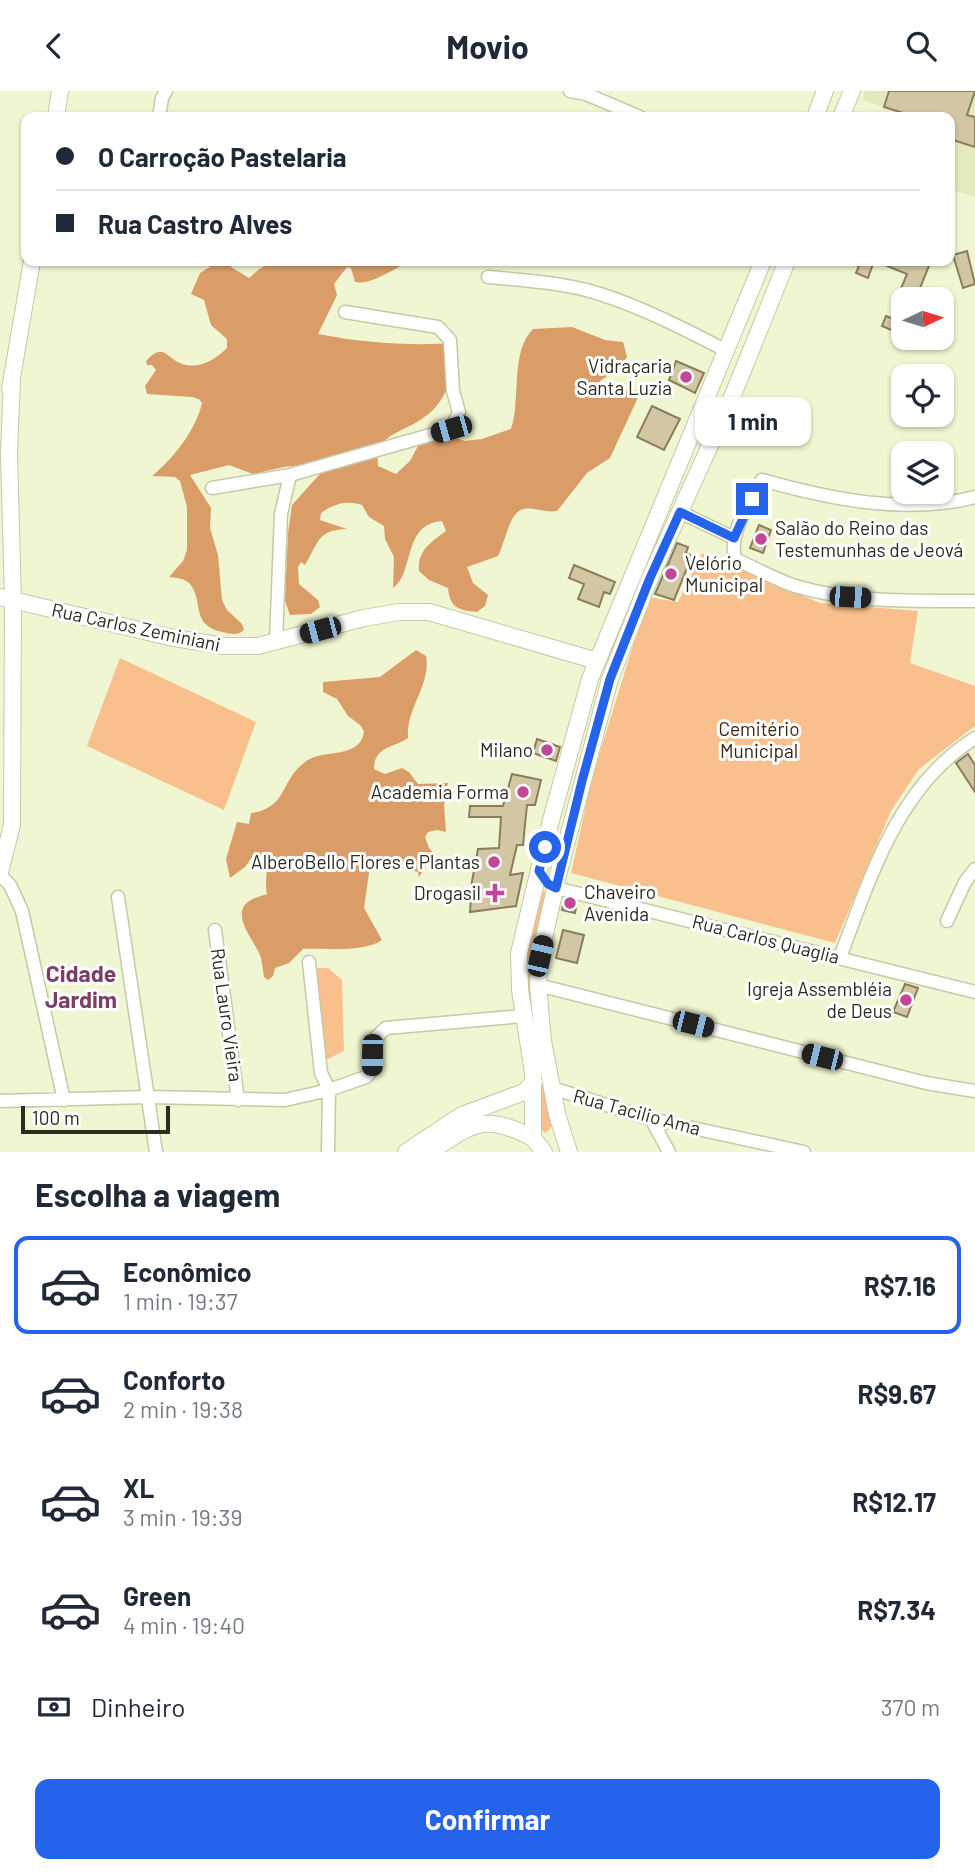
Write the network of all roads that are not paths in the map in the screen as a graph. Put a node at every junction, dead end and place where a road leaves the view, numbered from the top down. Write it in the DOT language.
graph roads {
  1 [pos="60,91"];
  2 [pos="166,91"];
  3 [pos="570,91"];
  4 [pos="825,91"];
  5 [pos="852,91"];
  6 [pos="57,112"];
  7 [pos="160,112"];
  8 [pos="628,112"];
  9 [pos="817,112"];
  10 [pos="843,112"];
  11 [pos="31,266"];
  12 [pos="759,266"];
  13 [pos="785,266"];
  14 [pos="488,277"];
  15 [pos="345,312"];
  16 [pos="727,351"];
  17 [pos="12,380"];
  18 [pos="707,399"];
  19 [pos="727,408"];
  20 [pos="0,419"];
  21 [pos="4,448"];
  22 [pos="290,475"];
  23 [pos="212,488"];
  24 [pos="975,497"];
  25 [pos="680,512"];
  26 [pos="734,538"];
  27 [pos="6,599"];
  28 [pos="975,601"];
  29 [pos="276,641"];
  30 [pos="597,661"];
  31 [pos="975,737"];
  32 [pos="560,787"];
  33 [pos="579,795"];
  34 [pos="550,824"];
  35 [pos="570,828"];
  36 [pos="975,869"];
  37 [pos="539,871"];
  38 [pos="0,874"];
  39 [pos="556,888"];
  40 [pos="118,897"];
  41 [pos="947,922"];
  42 [pos="215,930"];
  43 [pos="840,957"];
  44 [pos="309,962"];
  45 [pos="538,985"];
  46 [pos="975,992"];
  47 [pos="523,1016"];
  48 [pos="534,1082"];
  49 [pos="552,1088"];
  50 [pos="329,1090"];
  51 [pos="975,1091"];
  52 [pos="148,1097"];
  53 [pos="64,1100"];
  54 [pos="239,1100"];
  55 [pos="0,1101"];
  56 [pos="557,1114"];
  57 [pos="651,1119"];
  58 [pos="539,1149"];
  59 [pos="156,1152"];
  60 [pos="328,1152"];
  61 [pos="406,1152"];
  62 [pos="429,1152"];
  63 [pos="569,1152"];
  64 [pos="669,1152"];
  65 [pos="804,1152"];
  1 -- 6 [label="main road"];
  2 -- 7 [label="street"];
  3 -- 8 [label="street"];
  4 -- 9 [label="main road"];
  5 -- 10 [label="main road"];
  11 -- 17 [label="main road"];
  12 -- 16 [label="main road"];
  13 -- 19 [label="main road"];
  14 -- 16 [label="street"];
  15 -- 22 [label="street"];
  16 -- 18 [label="main road"];
  17 -- 20 [label="main road"];
  17 -- 21 [label="main road"];
  18 -- 19 [label="main road"];
  18 -- 30 [label="main road"];
  19 -- 25 [label="main road"];
  21 -- 27 [label="main road"];
  22 -- 23 [label="street"];
  22 -- 29 [label="street"];
  24 -- 26 [label="street"];
  25 -- 26 [label="street"];
  25 -- 33 [label="main road"];
  26 -- 28 [label="street"];
  27 -- 29 [label="main road, Rua Carlos Zeminiani"];
  27 -- 38 [label="main road"];
  29 -- 30 [label="main road, Rua Carlos Zeminiani"];
  30 -- 32 [label="main road"];
  31 -- 43 [label="street"];
  32 -- 33 [label="main road"];
  32 -- 34 [label="main road"];
  33 -- 35 [label="main road"];
  34 -- 35 [label="main road"];
  34 -- 37 [label="main road"];
  35 -- 39 [label="main road"];
  36 -- 41 [label="street"];
  37 -- 39 [label="main road"];
  37 -- 47 [label="main road"];
  38 -- 53 [label="street"];
  39 -- 43 [label="street, Rua Carlos Quaglia"];
  39 -- 45 [label="main road"];
  40 -- 52 [label="street"];
  42 -- 54 [label="street, Rua Lauro Vieira"];
  43 -- 46 [label="street, Rua Carlos Quaglia"];
  44 -- 50 [label="street"];
  45 -- 49 [label="main road"];
  45 -- 51 [label="street"];
  47 -- 48 [label="main road"];
  47 -- 50 [label="street"];
  48 -- 58 [label="main road"];
  48 -- 61 [label="main road"];
  49 -- 56 [label="main road"];
  49 -- 57 [label="street, Rua Tacilio Ama"];
  50 -- 54 [label="street"];
  50 -- 60 [label="street"];
  52 -- 53 [label="street"];
  52 -- 54 [label="street"];
  52 -- 59 [label="street"];
  53 -- 55 [label="street"];
  56 -- 58 [label="main road"];
  56 -- 63 [label="main road"];
  57 -- 64 [label="street"];
  57 -- 65 [label="street, Rua Tacilio Ama"];
  58 -- 62 [label="main road"];
}
